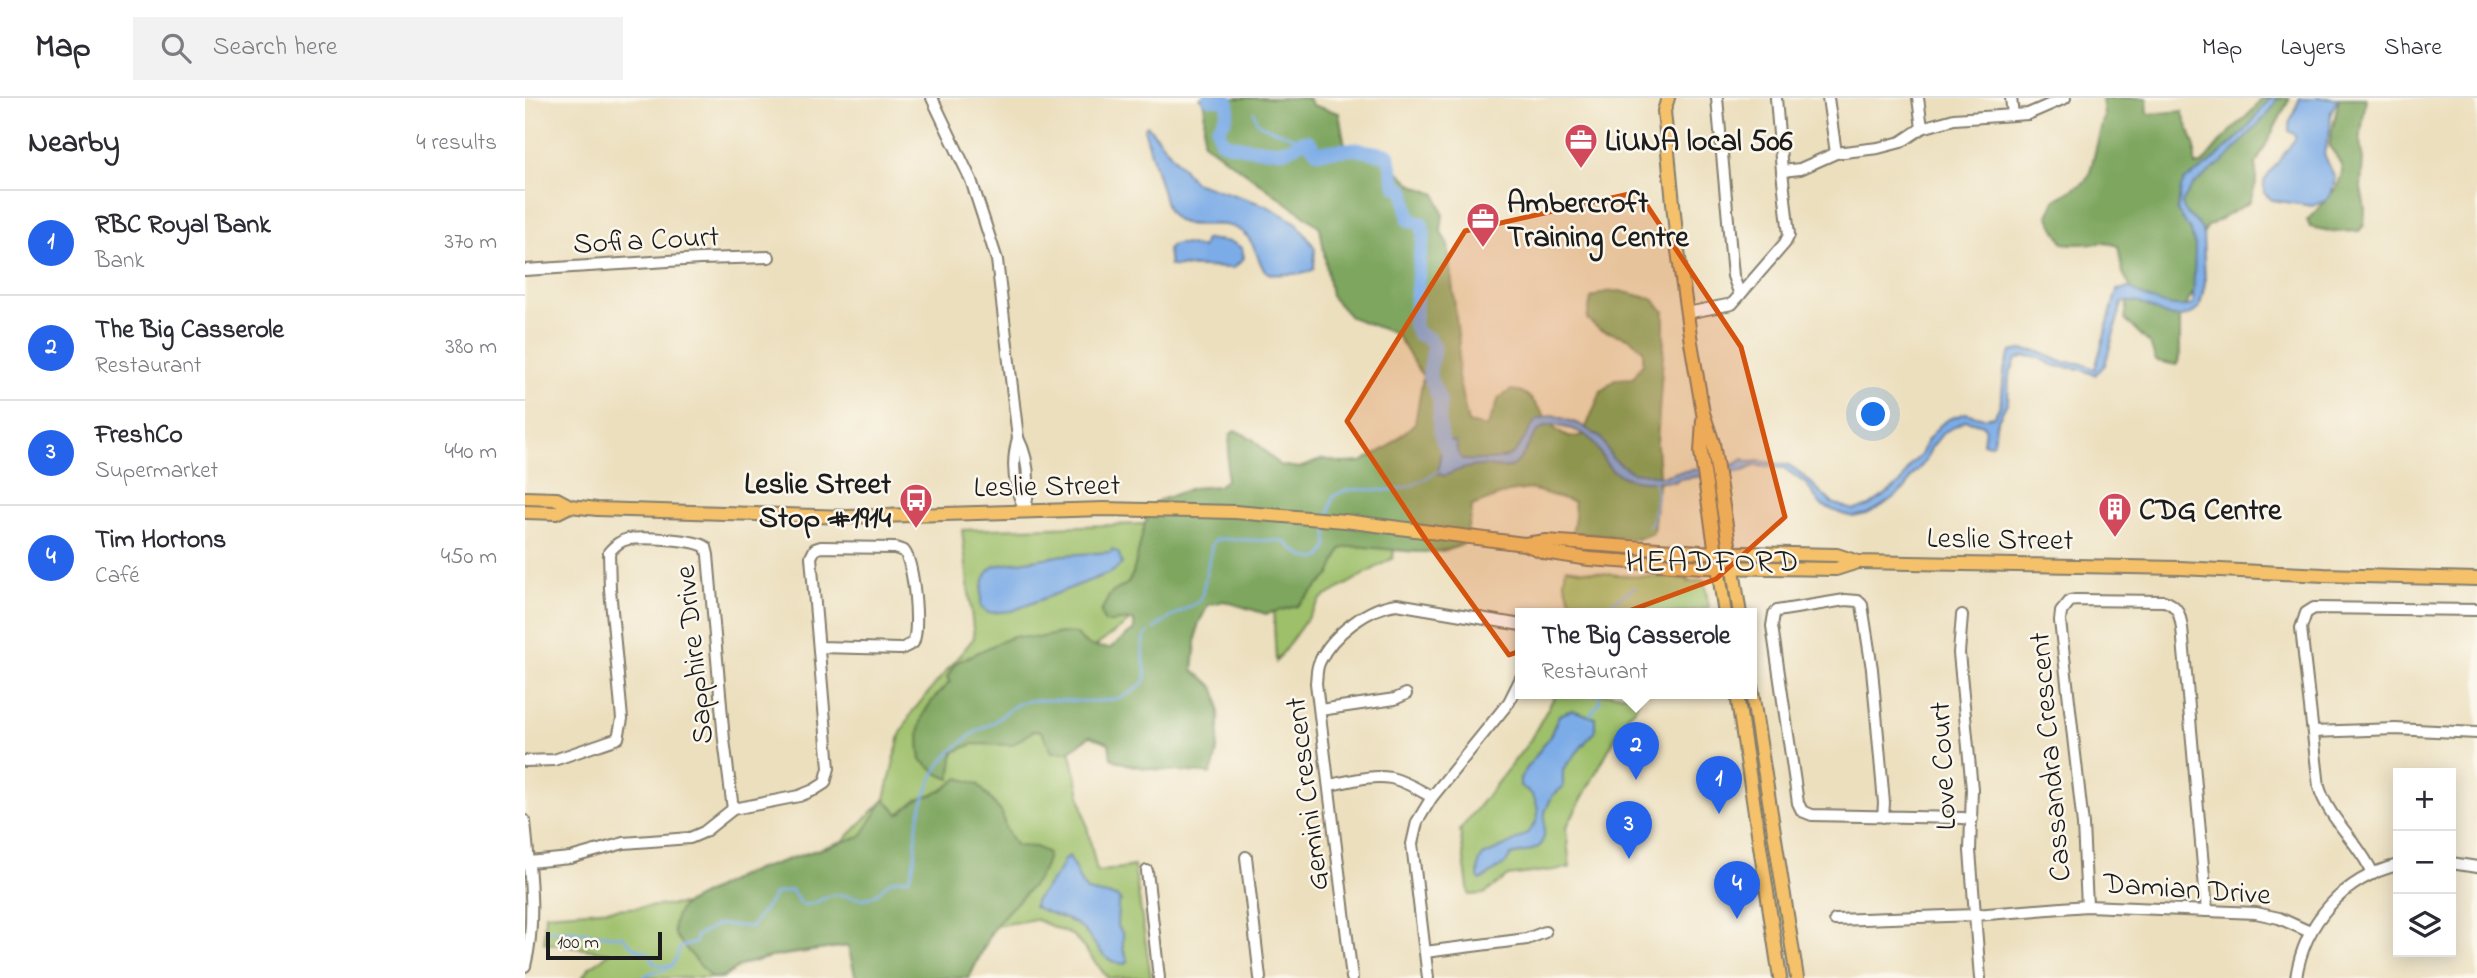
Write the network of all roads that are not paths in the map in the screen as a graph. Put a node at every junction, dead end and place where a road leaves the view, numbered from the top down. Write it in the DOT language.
graph roads {
  1 [pos="932,98"];
  2 [pos="1655,98"];
  3 [pos="1668,98"];
  4 [pos="1717,98"];
  5 [pos="1776,98"];
  6 [pos="1828,98"];
  7 [pos="1919,98"];
  8 [pos="2011,98"];
  9 [pos="2065,98"];
  10 [pos="1664,111"];
  11 [pos="2013,115"];
  12 [pos="1922,128"];
  13 [pos="1836,153"];
  14 [pos="1782,171"];
  15 [pos="769,257"];
  16 [pos="525,270"];
  17 [pos="1740,295"];
  18 [pos="1687,313"];
  19 [pos="1703,413"];
  20 [pos="525,498"];
  21 [pos="570,506"];
  22 [pos="1025,510"];
  23 [pos="525,512"];
  24 [pos="1524,544"];
  25 [pos="1715,552"];
  26 [pos="1731,553"];
  27 [pos="1858,562"];
  28 [pos="1718,568"];
  29 [pos="1733,568"];
  30 [pos="2477,579"];
  31 [pos="1724,608"];
  32 [pos="1739,608"];
  33 [pos="2477,610"];
  34 [pos="1962,615"];
  35 [pos="1515,624"];
  36 [pos="819,647"];
  37 [pos="1515,690"];
  38 [pos="1406,694"];
  39 [pos="1738,699"];
  40 [pos="1754,699"];
  41 [pos="1320,710"];
  42 [pos="2313,733"];
  43 [pos="2477,733"];
  44 [pos="525,761"];
  45 [pos="1329,785"];
  46 [pos="1767,790"];
  47 [pos="1752,792"];
  48 [pos="1432,797"];
  49 [pos="733,808"];
  50 [pos="1883,817"];
  51 [pos="1972,819"];
  52 [pos="525,821"];
  53 [pos="1246,857"];
  54 [pos="529,862"];
  55 [pos="2456,864"];
  56 [pos="2393,866"];
  57 [pos="2477,867"];
  58 [pos="1147,871"];
  59 [pos="2373,874"];
  60 [pos="2087,906"];
  61 [pos="2207,911"];
  62 [pos="1975,915"];
  63 [pos="1835,920"];
  64 [pos="1545,932"];
  65 [pos="2310,932"];
  66 [pos="1425,952"];
  67 [pos="525,966"];
  68 [pos="1159,978"];
  69 [pos="1260,978"];
  70 [pos="1352,978"];
  71 [pos="1428,978"];
  72 [pos="1780,978"];
  73 [pos="1797,978"];
  74 [pos="1980,978"];
  75 [pos="2296,978"];
  1 -- 22 [label="street"];
  2 -- 10 [label="main road"];
  3 -- 10 [label="main road"];
  4 -- 17 [label="street"];
  5 -- 14 [label="street"];
  6 -- 13 [label="street"];
  7 -- 12 [label="street"];
  8 -- 11 [label="street"];
  9 -- 11 [label="street"];
  10 -- 18 [label="main road"];
  11 -- 12 [label="street"];
  12 -- 13 [label="street"];
  13 -- 14 [label="street"];
  14 -- 17 [label="street"];
  15 -- 16 [label="street, Sofia Court"];
  17 -- 18 [label="street"];
  18 -- 19 [label="main road"];
  19 -- 25 [label="main road"];
  19 -- 26 [label="main road"];
  20 -- 21 [label="main road, Leslie Street"];
  21 -- 22 [label="main road, Leslie Street"];
  21 -- 23 [label="main road, Leslie Street"];
  22 -- 24 [label="main road, Leslie Street"];
  24 -- 25 [label="main road, Leslie Street"];
  24 -- 28 [label="main road, Leslie Street"];
  25 -- 26 [label="main road, Leslie Street"];
  25 -- 28 [label="main road"];
  26 -- 27 [label="main road, Leslie Street"];
  26 -- 29 [label="main road"];
  27 -- 29 [label="main road, Leslie Street"];
  27 -- 30 [label="main road, Leslie Street"];
  28 -- 29 [label="main road, Leslie Street"];
  28 -- 31 [label="main road"];
  29 -- 32 [label="main road"];
  33 -- 42 [label="street"];
  34 -- 51 [label="street, Love Court"];
  35 -- 41 [label="street, Gemini Crescent"];
  36 -- 36 [label="street"];
  36 -- 49 [label="street"];
  37 -- 48 [label="street"];
  38 -- 41 [label="street"];
  39 -- 47 [label="main road"];
  40 -- 46 [label="main road"];
  41 -- 45 [label="street, Gemini Crescent"];
  42 -- 43 [label="street"];
  42 -- 59 [label="street"];
  44 -- 49 [label="street, Sapphire Drive"];
  45 -- 48 [label="street"];
  45 -- 70 [label="street, Gemini Crescent"];
  46 -- 47 [label="main road"];
  46 -- 73 [label="main road"];
  47 -- 72 [label="main road"];
  48 -- 66 [label="street"];
  49 -- 54 [label="street"];
  50 -- 50 [label="street"];
  50 -- 51 [label="street"];
  51 -- 62 [label="street, Love Court"];
  52 -- 54 [label="street"];
  53 -- 69 [label="street"];
  54 -- 67 [label="street"];
  55 -- 57 [label="street"];
  56 -- 59 [label="street"];
  58 -- 68 [label="street"];
  59 -- 65 [label="street"];
  60 -- 61 [label="street, Damian Drive"];
  60 -- 61 [label="street, Cassandra Crescent"];
  60 -- 62 [label="street, Damian Drive"];
  61 -- 65 [label="street, Damian Drive"];
  62 -- 63 [label="street, Damian Drive"];
  62 -- 74 [label="street, Love Court"];
  64 -- 66 [label="street"];
  65 -- 75 [label="street"];
  66 -- 71 [label="street"];
}
